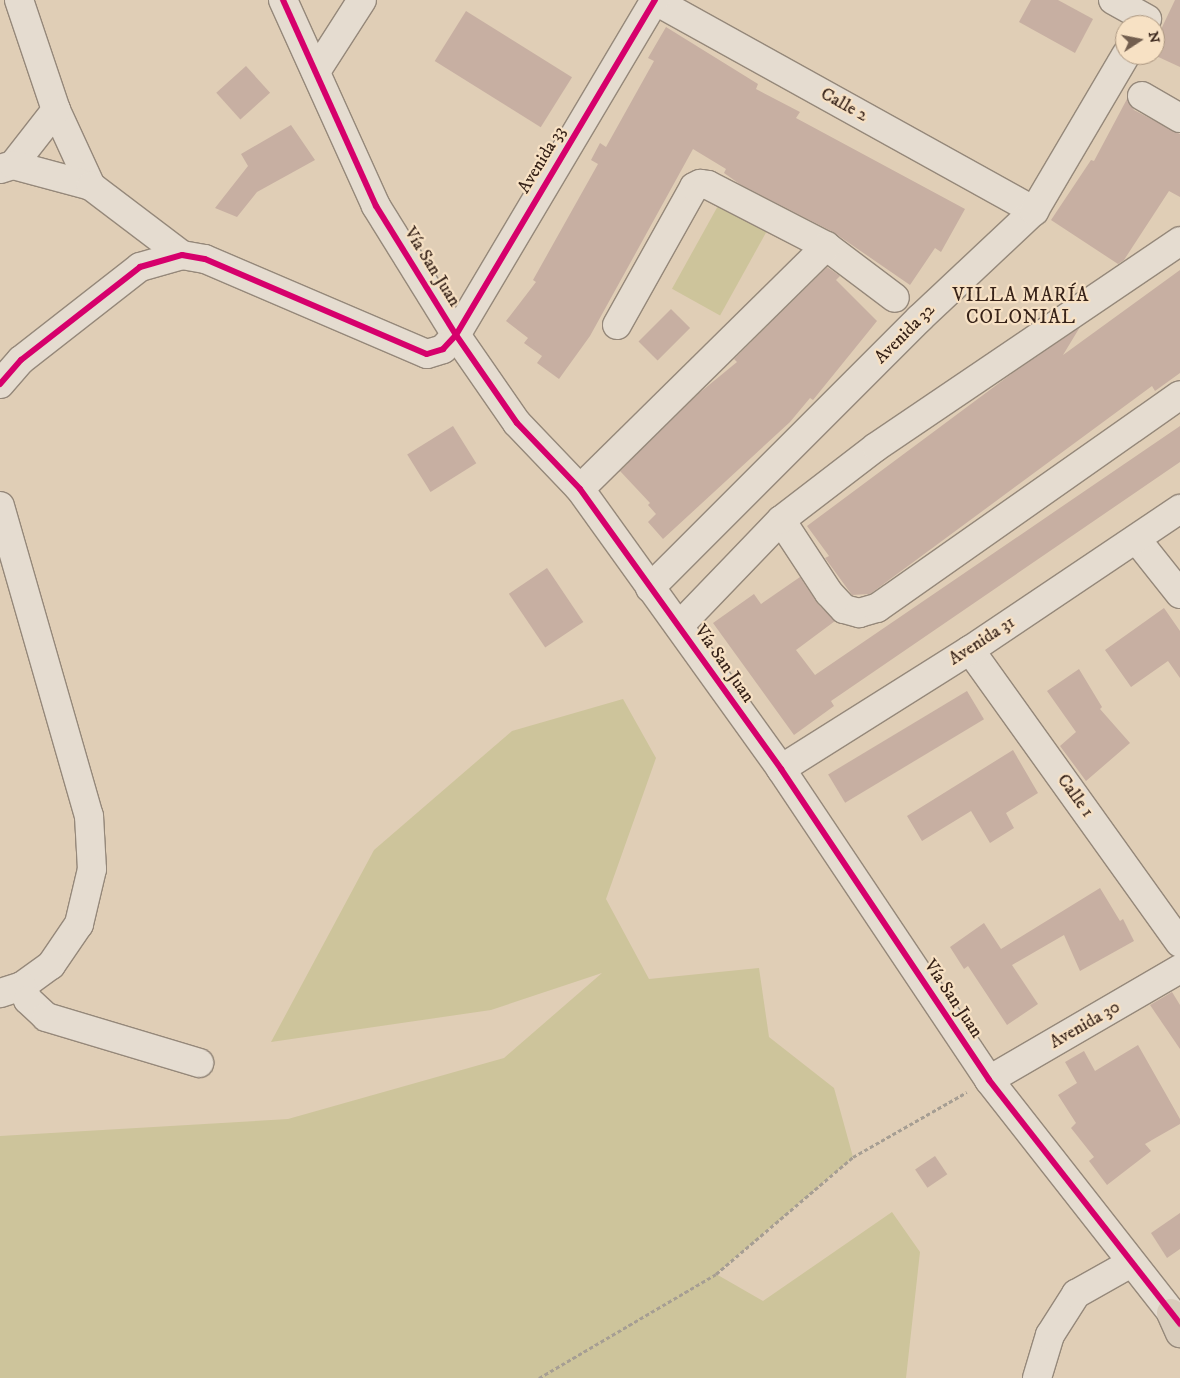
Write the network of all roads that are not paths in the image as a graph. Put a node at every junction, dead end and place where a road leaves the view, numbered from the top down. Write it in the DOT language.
graph roads {
  1 [pos="19,0"];
  2 [pos="283,0"];
  3 [pos="362,0"];
  4 [pos="654,0"];
  5 [pos="1113,0"];
  6 [pos="1149,15"];
  7 [pos="1120,65"];
  8 [pos="317,70"];
  9 [pos="1142,96"];
  10 [pos="56,110"];
  11 [pos="1180,118"];
  12 [pos="7,167"];
  13 [pos="91,186"];
  14 [pos="1034,211"];
  15 [pos="1180,241"];
  16 [pos="826,246"];
  17 [pos="182,255"];
  18 [pos="896,298"];
  19 [pos="617,325"];
  20 [pos="456,335"];
  21 [pos="0,384"];
  22 [pos="1180,395"];
  23 [pos="580,489"];
  24 [pos="0,506"];
  25 [pos="1180,509"];
  26 [pos="781,520"];
  27 [pos="1137,540"];
  28 [pos="650,588"];
  29 [pos="1180,594"];
  30 [pos="679,626"];
  31 [pos="970,650"];
  32 [pos="780,769"];
  33 [pos="1180,943"];
  34 [pos="1180,969"];
  35 [pos="11,989"];
  36 [pos="199,1063"];
  37 [pos="989,1080"];
  38 [pos="1131,1263"];
  39 [pos="1178,1322"];
  40 [pos="1037,1378"];
  1 -- 10 [label="street"];
  2 -- 8 [label="street, Vía San Juan"];
  3 -- 8 [label="street"];
  4 -- 14 [label="street, Calle 2"];
  4 -- 20 [label="street, Avenida 33"];
  5 -- 6 [label="street"];
  7 -- 14 [label="street, Avenida 32"];
  8 -- 20 [label="street, Vía San Juan"];
  9 -- 11 [label="street"];
  10 -- 12 [label="street"];
  10 -- 13 [label="street"];
  12 -- 13 [label="street"];
  13 -- 17 [label="street"];
  14 -- 28 [label="street, Avenida 32"];
  15 -- 26 [label="street"];
  16 -- 18 [label="street"];
  16 -- 19 [label="street"];
  16 -- 23 [label="street"];
  17 -- 20 [label="street, Avenida 33"];
  17 -- 21 [label="street"];
  20 -- 23 [label="street, Vía San Juan"];
  22 -- 26 [label="street"];
  23 -- 28 [label="street, Vía San Juan"];
  24 -- 35 [label="street"];
  25 -- 27 [label="street, Avenida 31"];
  26 -- 30 [label="street"];
  27 -- 29 [label="street"];
  27 -- 31 [label="street, Avenida 31"];
  28 -- 30 [label="street, Vía San Juan"];
  30 -- 32 [label="street, Vía San Juan"];
  31 -- 32 [label="street, Avenida 31"];
  31 -- 33 [label="street, Calle 1"];
  32 -- 37 [label="street, Vía San Juan"];
  34 -- 37 [label="street, Avenida 30"];
  35 -- 36 [label="street"];
  37 -- 38 [label="street, Vía San Juan"];
  38 -- 39 [label="street, Vía San Juan"];
  38 -- 40 [label="street"];
}
